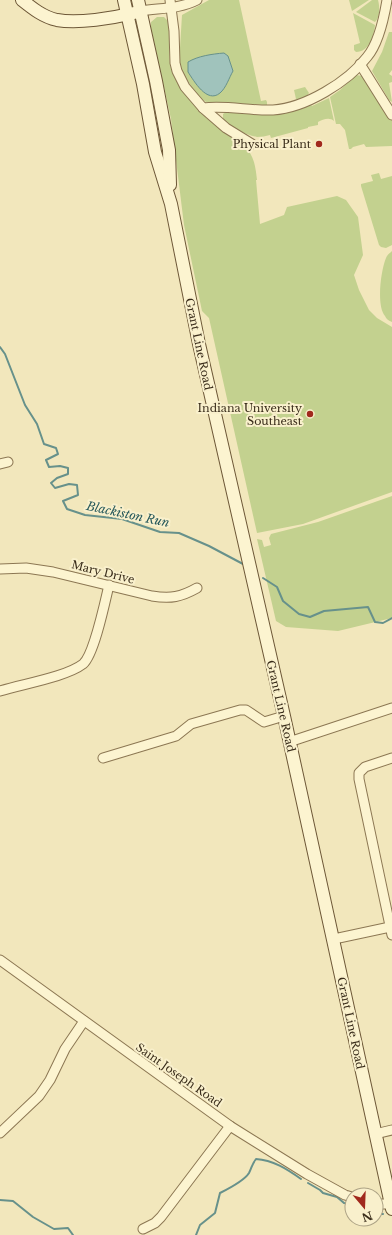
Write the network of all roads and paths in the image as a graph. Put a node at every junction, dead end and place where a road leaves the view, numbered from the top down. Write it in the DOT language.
graph roads {
  1 [pos="22,0"];
  2 [pos="124,0"];
  3 [pos="198,0"];
  4 [pos="387,0"];
  5 [pos="170,4"];
  6 [pos="140,6"];
  7 [pos="127,14"];
  8 [pos="360,64"];
  9 [pos="203,108"];
  10 [pos="392,115"];
  11 [pos="252,144"];
  12 [pos="171,204"];
  13 [pos="0,569"];
  14 [pos="109,586"];
  15 [pos="197,588"];
  16 [pos="0,691"];
  17 [pos="392,708"];
  18 [pos="284,716"];
  19 [pos="289,742"];
  20 [pos="103,758"];
  21 [pos="392,758"];
  22 [pos="391,931"];
  23 [pos="334,939"];
  24 [pos="0,960"];
  25 [pos="84,1021"];
  26 [pos="230,1126"];
  27 [pos="392,1130"];
  28 [pos="0,1133"];
  29 [pos="375,1134"];
  30 [pos="344,1193"];
  31 [pos="391,1206"];
  32 [pos="143,1228"];
  1 -- 7 [label="main road"];
  2 -- 7 [label="main road, Grant Line Road"];
  3 -- 5 [label="street"];
  4 -- 8 [label="street"];
  5 -- 6 [label="street"];
  5 -- 9 [label="street"];
  6 -- 7 [label="main road"];
  6 -- 12 [label="main road, Grant Line Road"];
  7 -- 12 [label="main road, Grant Line Road"];
  8 -- 9 [label="street"];
  8 -- 10 [label="street"];
  9 -- 11 [label="street"];
  12 -- 18 [label="main road, Grant Line Road"];
  13 -- 14 [label="street, Mary Drive"];
  14 -- 15 [label="street, Mary Drive"];
  14 -- 16 [label="street"];
  17 -- 19 [label="street"];
  18 -- 19 [label="main road, Grant Line Road"];
  18 -- 20 [label="street"];
  19 -- 23 [label="main road, Grant Line Road"];
  21 -- 22 [label="street"];
  22 -- 23 [label="street"];
  23 -- 29 [label="main road, Grant Line Road"];
  24 -- 25 [label="street, Saint Joseph Road"];
  25 -- 26 [label="street, Saint Joseph Road"];
  25 -- 28 [label="street"];
  26 -- 30 [label="street, Saint Joseph Road"];
  26 -- 32 [label="street"];
  27 -- 29 [label="street"];
  29 -- 31 [label="main road, Grant Line Road"];
}
